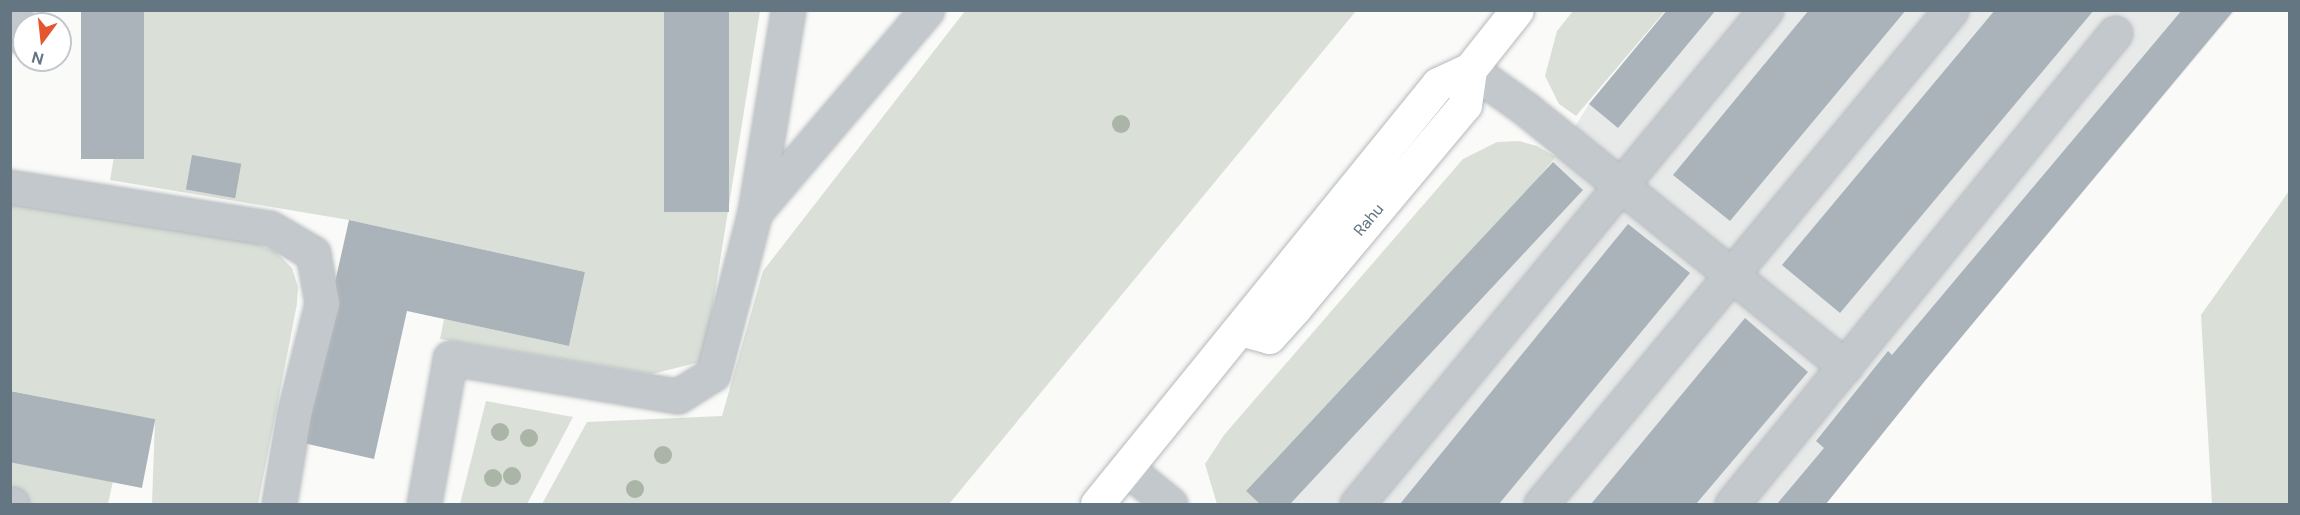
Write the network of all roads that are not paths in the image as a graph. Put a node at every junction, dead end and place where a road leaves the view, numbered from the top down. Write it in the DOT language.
graph roads {
  1 [pos="15,10"];
  2 [pos="788,10"];
  3 [pos="927,10"];
  4 [pos="1517,10"];
  5 [pos="1766,10"];
  6 [pos="1951,10"];
  7 [pos="2115,33"];
  8 [pos="10,35"];
  9 [pos="1470,69"];
  10 [pos="10,187"];
  11 [pos="1622,187"];
  12 [pos="755,212"];
  13 [pos="1732,275"];
  14 [pos="1845,366"];
  15 [pos="1126,468"];
  16 [pos="279,504"];
  17 [pos="424,504"];
  18 [pos="1097,504"];
  19 [pos="1170,504"];
  20 [pos="1357,504"];
  21 [pos="1541,504"];
  22 [pos="1732,504"];
  1 -- 8 [label="lane"];
  2 -- 12 [label="lane"];
  3 -- 12 [label="lane"];
  4 -- 9 [label="highway, Rahu"];
  5 -- 11 [label="lane"];
  6 -- 13 [label="lane"];
  7 -- 14 [label="lane"];
  9 -- 11 [label="lane"];
  9 -- 15 [label="highway, Rahu"];
  10 -- 16 [label="lane"];
  11 -- 13 [label="lane"];
  11 -- 20 [label="lane"];
  12 -- 17 [label="lane"];
  13 -- 14 [label="lane"];
  13 -- 21 [label="lane"];
  14 -- 22 [label="lane"];
  15 -- 18 [label="highway, Rahu"];
  15 -- 19 [label="lane"];
}
